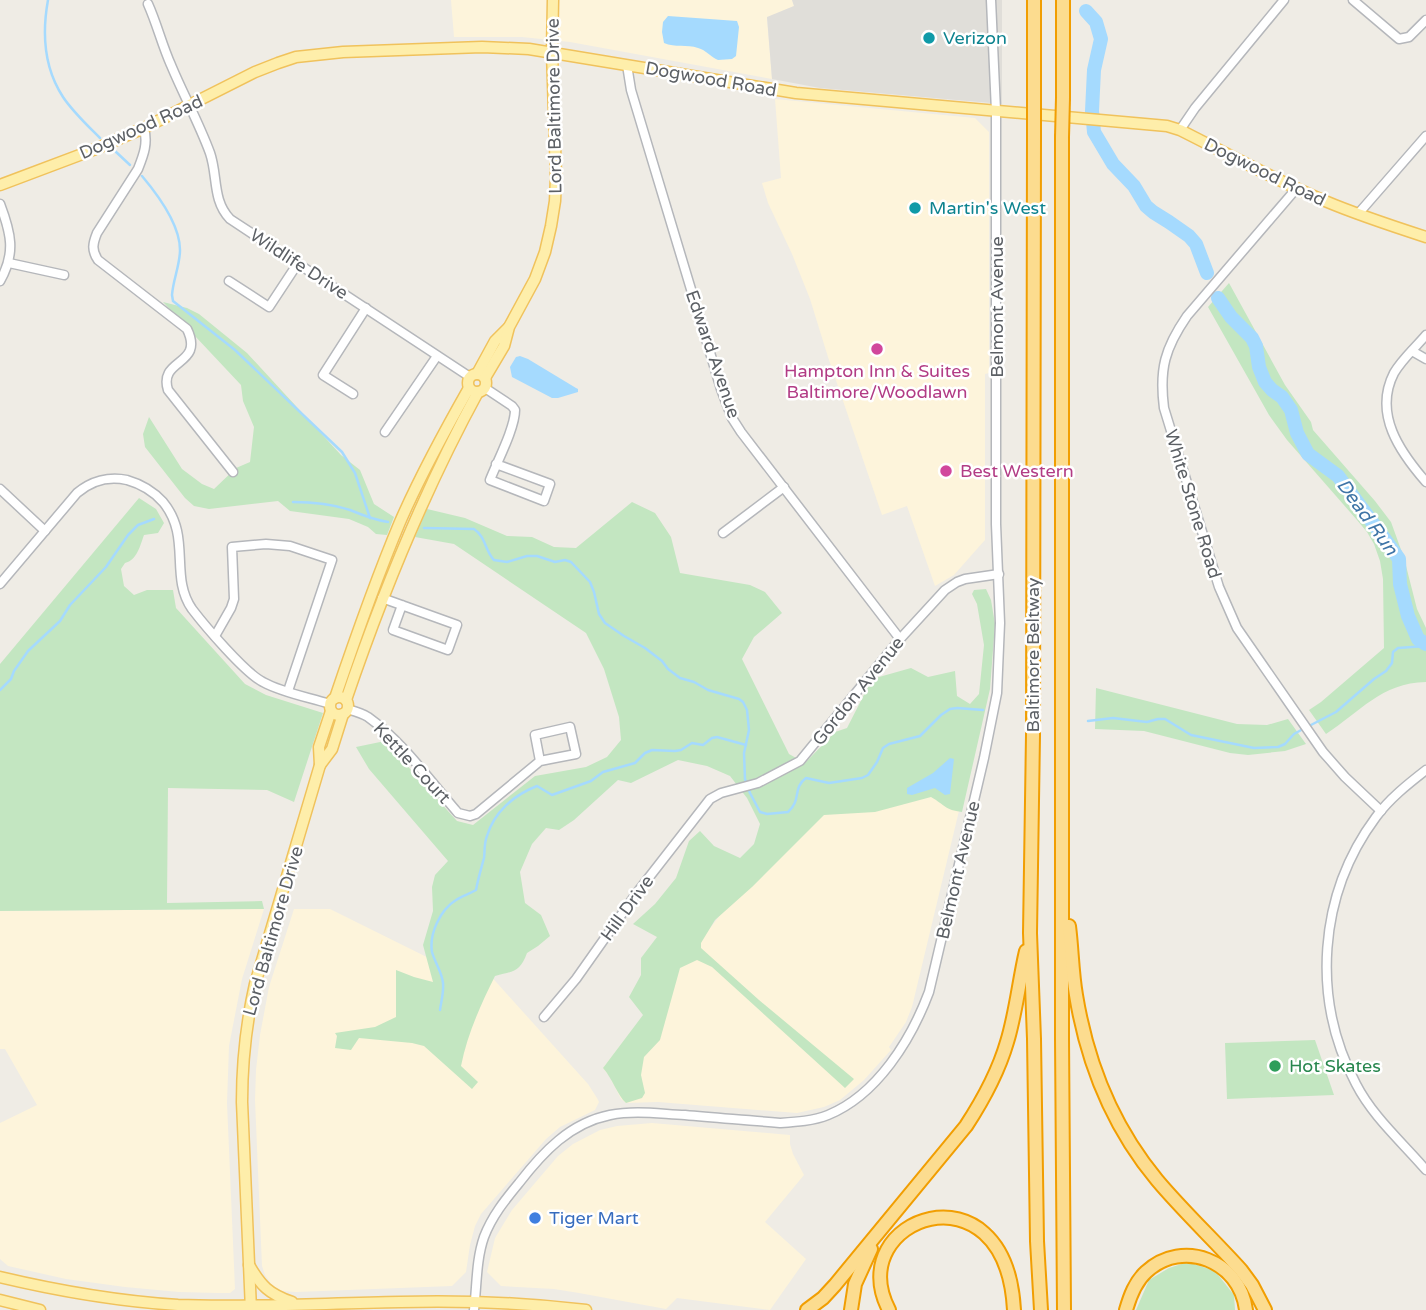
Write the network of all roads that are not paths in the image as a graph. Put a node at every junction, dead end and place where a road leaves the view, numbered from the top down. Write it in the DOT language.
graph roads {
  1 [pos="553,0"];
  2 [pos="990,0"];
  3 [pos="1034,0"];
  4 [pos="1063,0"];
  5 [pos="1353,0"];
  6 [pos="1279,2"];
  7 [pos="148,4"];
  8 [pos="1426,20"];
  9 [pos="552,51"];
  10 [pos="627,65"];
  11 [pos="190,106"];
  12 [pos="996,111"];
  13 [pos="144,128"];
  14 [pos="1180,130"];
  15 [pos="1426,136"];
  16 [pos="0,185"];
  17 [pos="1296,188"];
  18 [pos="0,204"];
  19 [pos="1358,214"];
  20 [pos="1426,237"];
  21 [pos="9,263"];
  22 [pos="298,263"];
  23 [pos="64,275"];
  24 [pos="0,281"];
  25 [pos="229,281"];
  26 [pos="366,308"];
  27 [pos="1426,335"];
  28 [pos="1412,351"];
  29 [pos="437,356"];
  30 [pos="1426,359"];
  31 [pos="477,383"];
  32 [pos="353,394"];
  33 [pos="385,432"];
  34 [pos="496,464"];
  35 [pos="233,472"];
  36 [pos="1426,482"];
  37 [pos="784,487"];
  38 [pos="0,489"];
  39 [pos="45,531"];
  40 [pos="723,533"];
  41 [pos="999,574"];
  42 [pos="0,584"];
  43 [pos="382,598"];
  44 [pos="402,605"];
  45 [pos="215,636"];
  46 [pos="900,639"];
  47 [pos="288,691"];
  48 [pos="332,704"];
  49 [pos="345,708"];
  50 [pos="540,761"];
  51 [pos="320,765"];
  52 [pos="1426,770"];
  53 [pos="710,799"];
  54 [pos="1381,811"];
  55 [pos="1063,854"];
  56 [pos="1030,933"];
  57 [pos="544,1017"];
  58 [pos="1426,1170"];
  59 [pos="883,1227"];
  60 [pos="249,1264"];
  61 [pos="0,1277"];
  62 [pos="0,1300"];
  63 [pos="299,1305"];
  64 [pos="475,1306"];
  65 [pos="251,1308"];
  66 [pos="40,1310"];
  67 [pos="586,1310"];
  68 [pos="807,1310"];
  69 [pos="850,1310"];
  70 [pos="889,1310"];
  71 [pos="1014,1310"];
  72 [pos="1041,1310"];
  73 [pos="1064,1310"];
  74 [pos="1126,1310"];
  75 [pos="1246,1310"];
  76 [pos="1265,1310"];
  1 -- 9 [label="main road, Lord Baltimore Drive"];
  2 -- 12 [label="street, Belmont Avenue"];
  3 -- 56 [label="highway, Baltimore Beltway, bridge"];
  4 -- 55 [label="highway, Baltimore Beltway, bridge"];
  5 -- 8 [label="street"];
  6 -- 14 [label="street"];
  7 -- 11 [label="street, Wildlife Drive"];
  9 -- 10 [label="main road, Dogwood Road"];
  9 -- 11 [label="main road, Dogwood Road"];
  9 -- 31 [label="main road, Lord Baltimore Drive"];
  10 -- 12 [label="main road, Dogwood Road"];
  10 -- 37 [label="street, Edward Avenue"];
  11 -- 13 [label="main road, Dogwood Road"];
  11 -- 22 [label="street, Wildlife Drive"];
  12 -- 14 [label="main road, Dogwood Road"];
  12 -- 41 [label="street, Belmont Avenue"];
  13 -- 16 [label="main road, Dogwood Road"];
  13 -- 35 [label="street"];
  14 -- 17 [label="main road, Dogwood Road"];
  15 -- 19 [label="street"];
  17 -- 19 [label="main road, Dogwood Road"];
  17 -- 54 [label="street, White Stone Road"];
  18 -- 21 [label="street"];
  19 -- 20 [label="main road, Dogwood Road"];
  21 -- 23 [label="street"];
  21 -- 24 [label="street"];
  22 -- 25 [label="street"];
  22 -- 26 [label="street, Wildlife Drive"];
  26 -- 29 [label="street, Wildlife Drive"];
  26 -- 32 [label="street"];
  27 -- 28 [label="street"];
  28 -- 30 [label="street"];
  28 -- 36 [label="street"];
  29 -- 31 [label="street, Wildlife Drive"];
  29 -- 33 [label="street"];
  31 -- 34 [label="street, Wildlife Drive"];
  31 -- 43 [label="main road, Lord Baltimore Drive"];
  31 -- 48 [label="main road, Lord Baltimore Drive"];
  34 -- 34 [label="street"];
  37 -- 40 [label="street"];
  37 -- 46 [label="street, Edward Avenue"];
  38 -- 39 [label="street"];
  39 -- 42 [label="street"];
  39 -- 45 [label="street"];
  41 -- 46 [label="street, Gordon Avenue"];
  41 -- 64 [label="street, Belmont Avenue"];
  43 -- 44 [label="street"];
  43 -- 49 [label="main road, Lord Baltimore Drive"];
  44 -- 44 [label="street"];
  45 -- 47 [label="street"];
  45 -- 47 [label="street"];
  46 -- 53 [label="street, Gordon Avenue"];
  47 -- 48 [label="street"];
  48 -- 49 [label="main road"];
  48 -- 49 [label="main road"];
  48 -- 51 [label="main road, Lord Baltimore Drive"];
  49 -- 50 [label="street, Kettle Court"];
  49 -- 51 [label="main road, Lord Baltimore Drive"];
  50 -- 50 [label="street, Kettle Court"];
  51 -- 60 [label="main road, Lord Baltimore Drive"];
  52 -- 54 [label="street"];
  53 -- 57 [label="street, Hill Drive"];
  54 -- 58 [label="street"];
  55 -- 73 [label="highway, Baltimore Beltway"];
  55 -- 76 [label="highway"];
  56 -- 59 [label="highway"];
  56 -- 72 [label="highway, Baltimore Beltway"];
  59 -- 68 [label="highway"];
  59 -- 69 [label="highway"];
  60 -- 63 [label="main road"];
  60 -- 65 [label="main road, Lord Baltimore Drive"];
  61 -- 65 [label="main road"];
  62 -- 66 [label="main road"];
  63 -- 64 [label="main road"];
  63 -- 65 [label="main road"];
  64 -- 67 [label="main road"];
  70 -- 71 [label="highway"];
  74 -- 75 [label="highway"];
}
